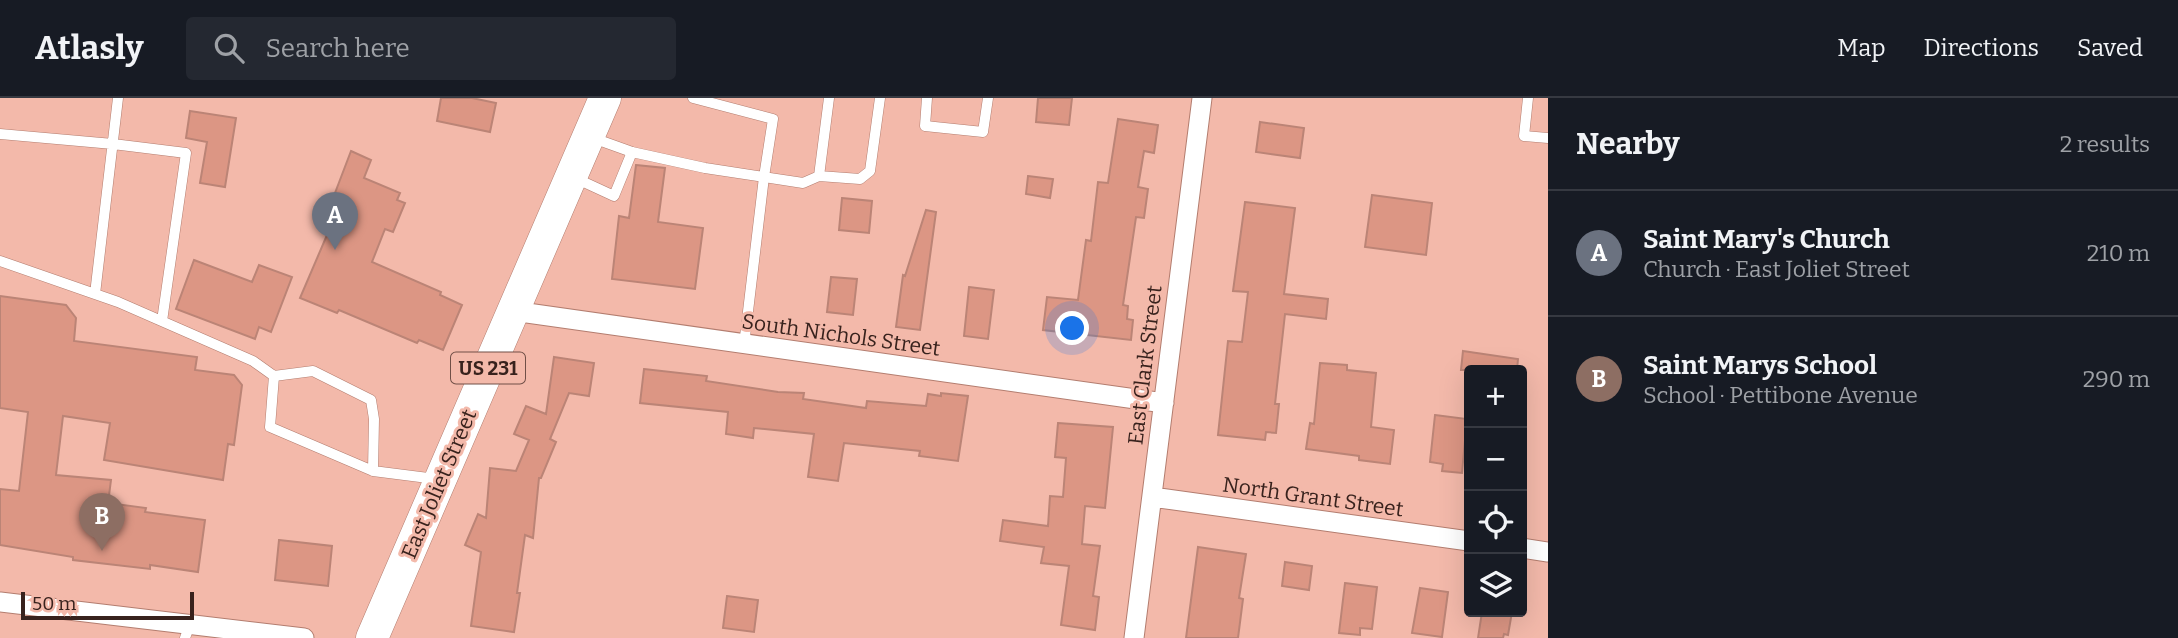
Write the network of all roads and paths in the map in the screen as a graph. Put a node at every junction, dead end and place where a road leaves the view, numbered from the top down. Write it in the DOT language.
graph roads {
  1 [pos="118,98"];
  2 [pos="605,98"];
  3 [pos="693,98"];
  4 [pos="829,98"];
  5 [pos="880,98"];
  6 [pos="927,98"];
  7 [pos="988,98"];
  8 [pos="1202,98"];
  9 [pos="1528,98"];
  10 [pos="0,134"];
  11 [pos="589,137"];
  12 [pos="1548,138"];
  13 [pos="113,144"];
  14 [pos="632,152"];
  15 [pos="819,176"];
  16 [pos="571,177"];
  17 [pos="764,177"];
  18 [pos="0,261"];
  19 [pos="96,294"];
  20 [pos="513,311"];
  21 [pos="162,321"];
  22 [pos="744,345"];
  23 [pos="274,376"];
  24 [pos="1164,403"];
  25 [pos="373,471"];
  26 [pos="440,480"];
  27 [pos="1152,497"];
  28 [pos="1464,540"];
  29 [pos="1527,549"];
  30 [pos="1548,552"];
  31 [pos="0,602"];
  32 [pos="187,631"];
  33 [pos="304,638"];
  34 [pos="372,638"];
  35 [pos="1134,638"];
  1 -- 13 [label="lane"];
  2 -- 11 [label="main road, East Joliet Street / US 231"];
  3 -- 17 [label="lane"];
  4 -- 15 [label="lane"];
  5 -- 15 [label="lane"];
  6 -- 7 [label="lane"];
  8 -- 24 [label="street, East Clark Street"];
  9 -- 12 [label="lane"];
  10 -- 13 [label="lane"];
  11 -- 14 [label="lane"];
  11 -- 16 [label="main road, East Joliet Street / US 231"];
  13 -- 19 [label="lane"];
  13 -- 21 [label="lane"];
  14 -- 16 [label="lane"];
  14 -- 17 [label="lane"];
  15 -- 17 [label="lane"];
  16 -- 20 [label="main road, East Joliet Street / US 231"];
  17 -- 22 [label="lane"];
  18 -- 19 [label="lane"];
  19 -- 21 [label="lane"];
  20 -- 22 [label="street, South Nichols Street"];
  20 -- 26 [label="main road, East Joliet Street / US 231"];
  21 -- 23 [label="lane"];
  22 -- 24 [label="street, South Nichols Street"];
  23 -- 25 [label="lane"];
  23 -- 25 [label="lane"];
  24 -- 27 [label="street, East Clark Street"];
  25 -- 26 [label="lane"];
  26 -- 34 [label="main road, East Joliet Street / US 231"];
  27 -- 28 [label="street, North Grant Street"];
  27 -- 35 [label="street, East Clark Street"];
  29 -- 30 [label="street"];
  31 -- 32 [label="street"];
  32 -- 33 [label="street"];
}
